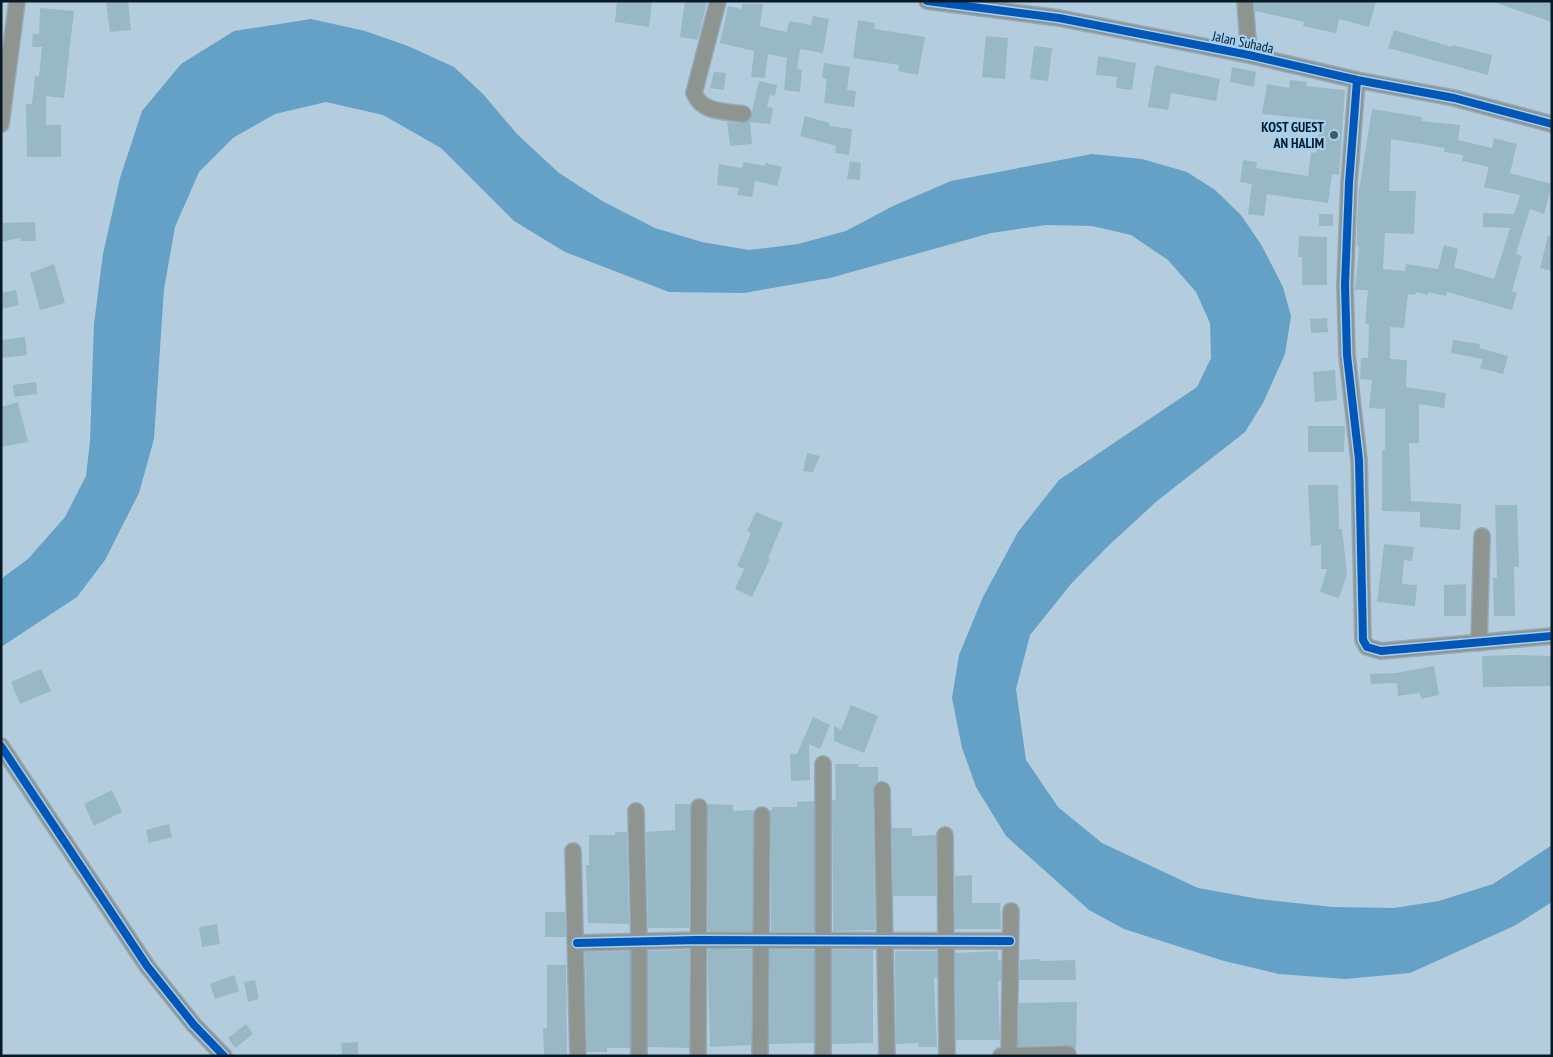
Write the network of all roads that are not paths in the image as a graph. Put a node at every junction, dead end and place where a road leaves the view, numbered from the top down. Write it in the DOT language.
graph roads {
  1 [pos="17,1"];
  2 [pos="718,1"];
  3 [pos="927,1"];
  4 [pos="1245,1"];
  5 [pos="1249,55"];
  6 [pos="1357,80"];
  7 [pos="743,114"];
  8 [pos="1,124"];
  9 [pos="1552,124"];
  10 [pos="1482,536"];
  11 [pos="1552,636"];
  12 [pos="1479,643"];
  13 [pos="1,746"];
  14 [pos="822,764"];
  15 [pos="882,790"];
  16 [pos="699,808"];
  17 [pos="636,811"];
  18 [pos="762,815"];
  19 [pos="945,835"];
  20 [pos="573,851"];
  21 [pos="1011,911"];
  22 [pos="639,940"];
  23 [pos="697,940"];
  24 [pos="823,940"];
  25 [pos="885,940"];
  26 [pos="947,940"];
  27 [pos="761,941"];
  28 [pos="1010,941"];
  29 [pos="577,943"];
  30 [pos="1068,1054"];
  31 [pos="1009,1055"];
  32 [pos="224,1056"];
  33 [pos="578,1056"];
  34 [pos="639,1056"];
  35 [pos="698,1056"];
  36 [pos="760,1056"];
  37 [pos="823,1056"];
  38 [pos="887,1056"];
  39 [pos="947,1056"];
  40 [pos="1001,1056"];
  1 -- 8 [label="street"];
  2 -- 7 [label="street"];
  3 -- 5 [label="street, Jalan Suhada"];
  4 -- 5 [label="street"];
  5 -- 6 [label="street, Jalan Suhada"];
  6 -- 9 [label="street, Jalan Suhada"];
  6 -- 12 [label="street"];
  10 -- 12 [label="street"];
  11 -- 12 [label="street"];
  13 -- 32 [label="street"];
  14 -- 24 [label="street"];
  15 -- 25 [label="street"];
  16 -- 23 [label="street"];
  17 -- 22 [label="street"];
  18 -- 27 [label="street"];
  19 -- 26 [label="street"];
  20 -- 29 [label="street"];
  21 -- 28 [label="street"];
  22 -- 23 [label="street"];
  22 -- 29 [label="street"];
  22 -- 34 [label="street"];
  23 -- 27 [label="street"];
  23 -- 35 [label="street"];
  24 -- 25 [label="street"];
  24 -- 27 [label="street"];
  24 -- 37 [label="street"];
  25 -- 26 [label="street"];
  25 -- 38 [label="street"];
  26 -- 28 [label="street"];
  26 -- 39 [label="street"];
  27 -- 36 [label="street"];
  28 -- 31 [label="street"];
  29 -- 33 [label="street"];
  30 -- 31 [label="street"];
  31 -- 40 [label="street"];
}
